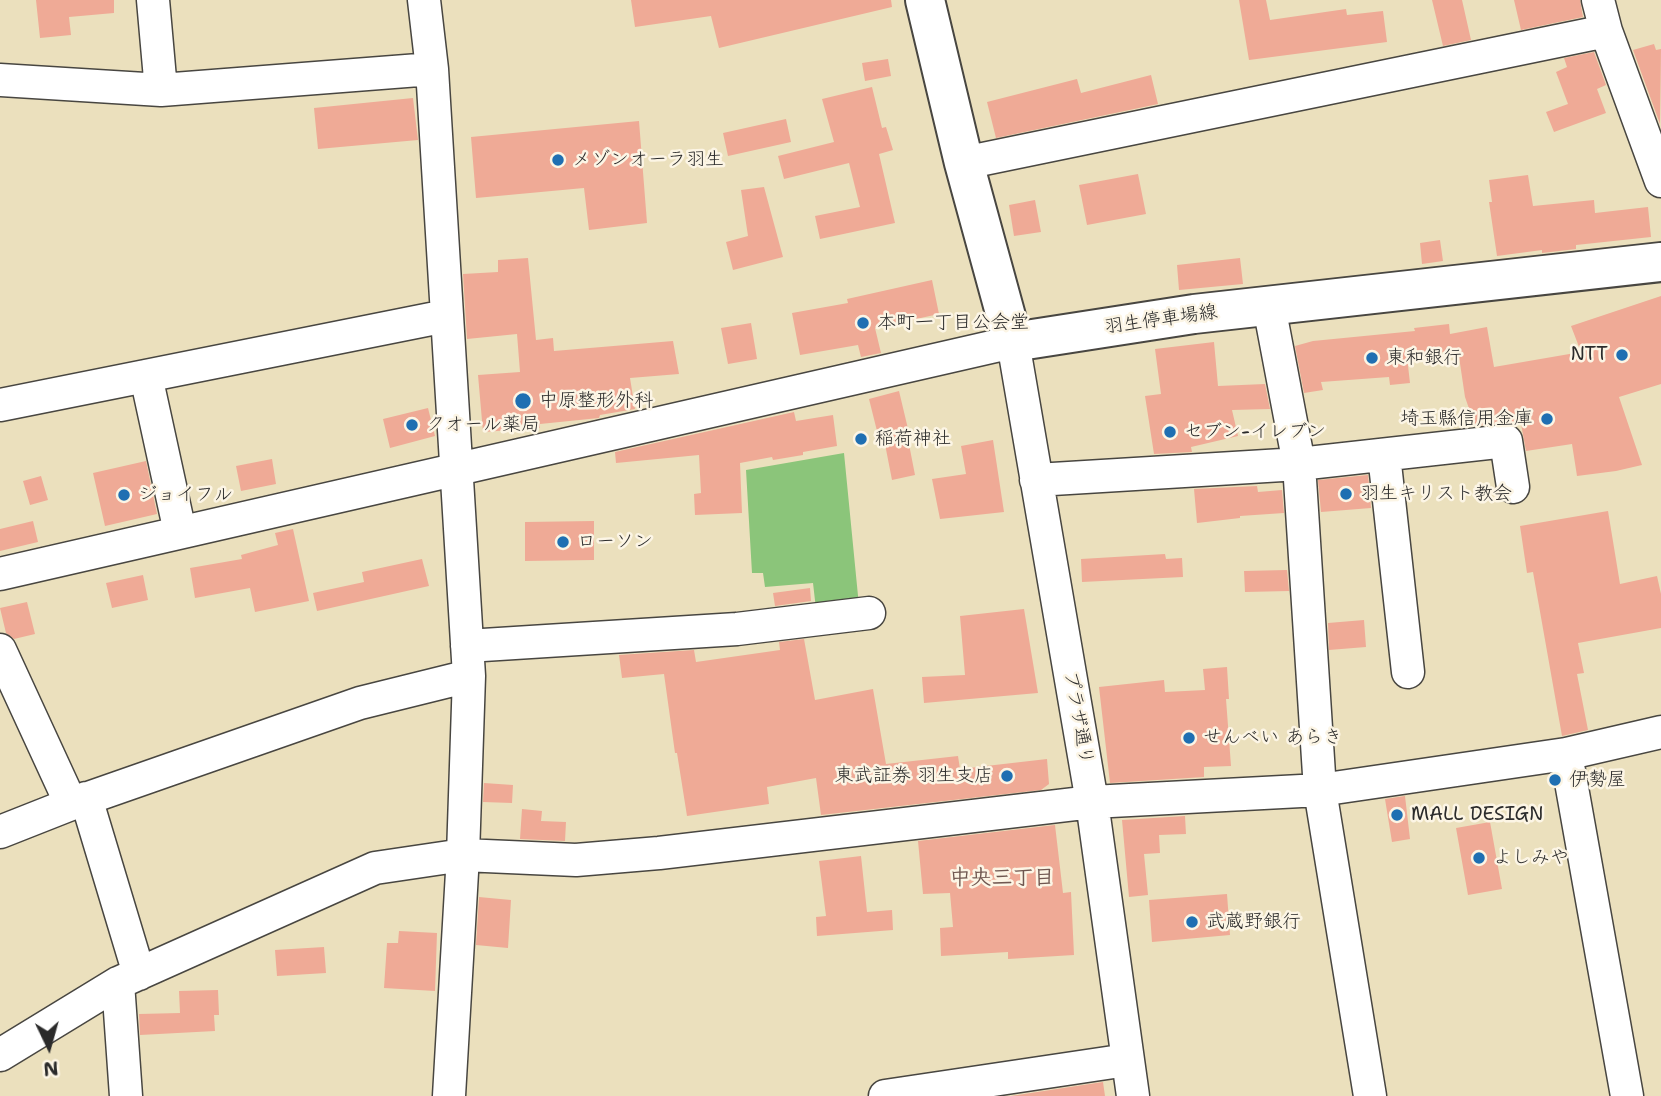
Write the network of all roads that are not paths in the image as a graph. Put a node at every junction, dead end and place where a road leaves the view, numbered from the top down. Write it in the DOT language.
graph roads {
  1 [pos="153,0"];
  2 [pos="424,0"];
  3 [pos="925,0"];
  4 [pos="1598,0"];
  5 [pos="1606,31"];
  6 [pos="432,69"];
  7 [pos="0,80"];
  8 [pos="161,90"];
  9 [pos="964,163"];
  10 [pos="1661,181"];
  11 [pos="1661,262"];
  12 [pos="1269,306"];
  13 [pos="446,316"];
  14 [pos="1013,342"];
  15 [pos="146,376"];
  16 [pos="0,405"];
  17 [pos="1384,455"];
  18 [pos="1299,464"];
  19 [pos="457,469"];
  20 [pos="1036,480"];
  21 [pos="1513,487"];
  22 [pos="180,532"];
  23 [pos="0,574"];
  24 [pos="869,613"];
  25 [pos="0,650"];
  26 [pos="468,661"];
  27 [pos="1408,673"];
  28 [pos="1661,732"];
  29 [pos="1566,754"];
  30 [pos="1320,790"];
  31 [pos="78,801"];
  32 [pos="1092,802"];
  33 [pos="0,832"];
  34 [pos="463,855"];
  35 [pos="129,979"];
  36 [pos="0,1055"];
  37 [pos="1128,1060"];
  38 [pos="126,1096"];
  39 [pos="449,1096"];
  40 [pos="885,1096"];
  41 [pos="1133,1096"];
  42 [pos="1370,1096"];
  43 [pos="1627,1096"];
  1 -- 8 [label="street"];
  2 -- 6 [label="street"];
  3 -- 9 [label="main road"];
  4 -- 5 [label="street"];
  5 -- 9 [label="street"];
  5 -- 10 [label="street"];
  6 -- 8 [label="street"];
  6 -- 13 [label="street"];
  7 -- 8 [label="street"];
  9 -- 14 [label="main road"];
  11 -- 12 [label="main road, 羽生停車場線"];
  12 -- 14 [label="main road, 羽生停車場線"];
  12 -- 18 [label="street"];
  13 -- 15 [label="street"];
  13 -- 19 [label="street"];
  14 -- 19 [label="street"];
  14 -- 20 [label="street, プラザ通り"];
  15 -- 16 [label="street"];
  15 -- 22 [label="street"];
  17 -- 18 [label="street"];
  17 -- 21 [label="street"];
  17 -- 27 [label="street"];
  18 -- 20 [label="street"];
  18 -- 30 [label="street"];
  19 -- 22 [label="street"];
  19 -- 26 [label="street"];
  20 -- 32 [label="street, プラザ通り"];
  22 -- 23 [label="street"];
  24 -- 26 [label="street"];
  25 -- 31 [label="street"];
  26 -- 31 [label="street"];
  26 -- 34 [label="street"];
  28 -- 29 [label="street"];
  29 -- 30 [label="street"];
  29 -- 43 [label="street"];
  30 -- 32 [label="street"];
  30 -- 42 [label="street"];
  31 -- 33 [label="street"];
  31 -- 35 [label="street"];
  32 -- 34 [label="street"];
  32 -- 37 [label="street, プラザ通り"];
  34 -- 35 [label="street"];
  34 -- 39 [label="street"];
  35 -- 36 [label="street"];
  35 -- 38 [label="street"];
  37 -- 40 [label="street"];
  37 -- 41 [label="street, プラザ通り"];
}
